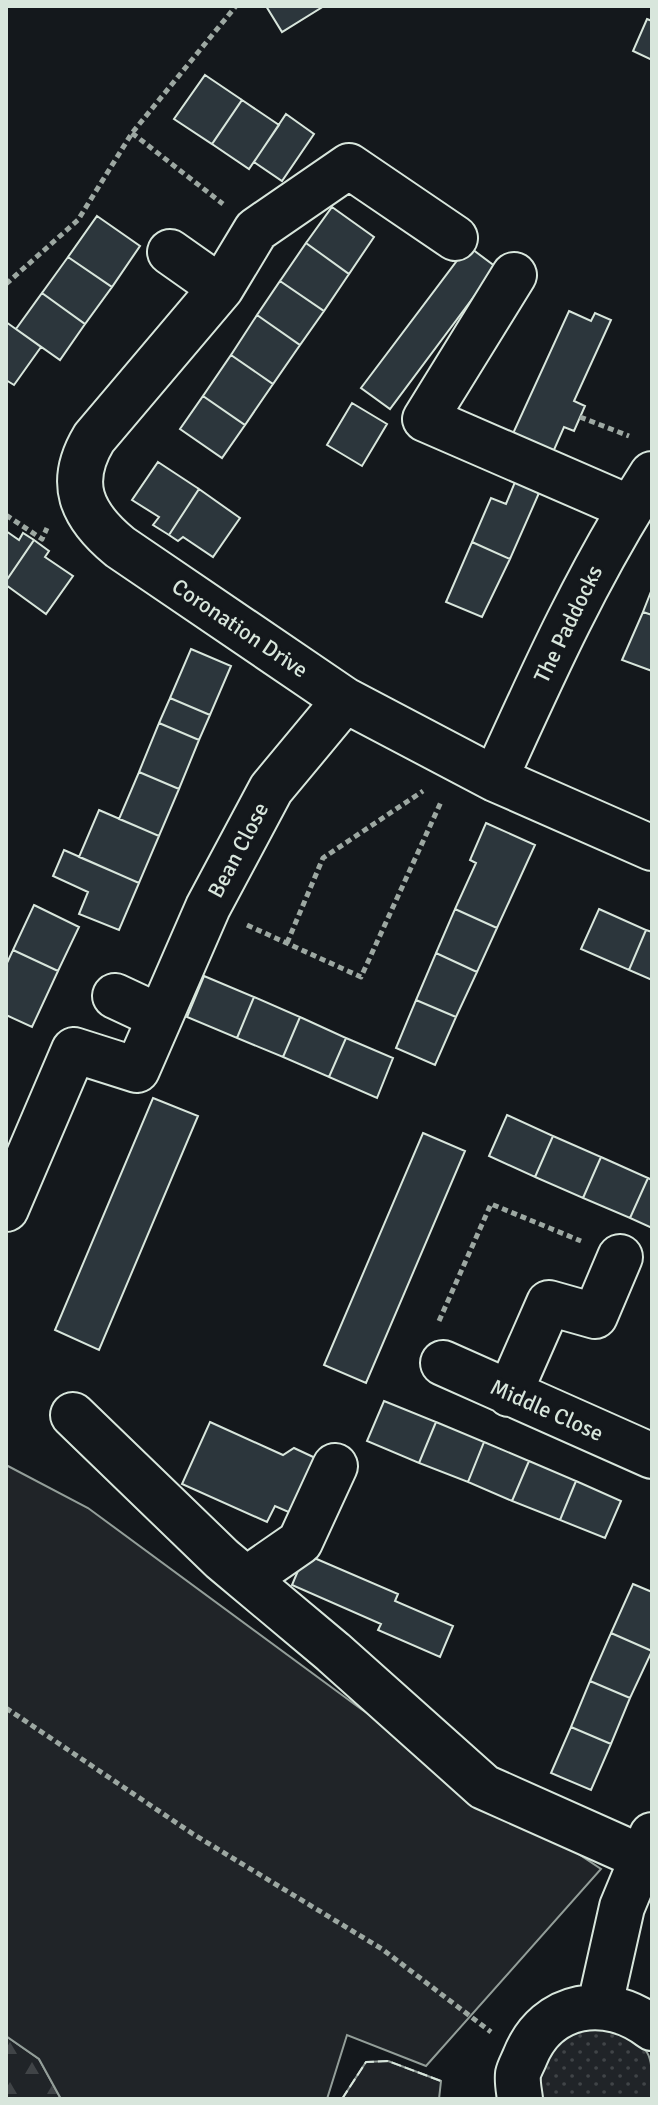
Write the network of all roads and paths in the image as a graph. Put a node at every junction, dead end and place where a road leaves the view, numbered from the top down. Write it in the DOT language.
graph roads {
  1 [pos="236,6"];
  2 [pos="132,133"];
  3 [pos="256,230"];
  4 [pos="455,238"];
  5 [pos="170,252"];
  6 [pos="514,275"];
  7 [pos="6,284"];
  8 [pos="221,288"];
  9 [pos="580,417"];
  10 [pos="640,474"];
  11 [pos="345,700"];
  12 [pos="495,779"];
  13 [pos="652,848"];
  14 [pos="208,907"];
  15 [pos="287,943"];
  16 [pos="115,996"];
  17 [pos="160,1017"];
  18 [pos="6,1209"];
  19 [pos="620,1257"];
  20 [pos="438,1347"];
  21 [pos="509,1394"];
  22 [pos="73,1415"];
  23 [pos="652,1456"];
  24 [pos="335,1466"];
  25 [pos="248,1578"];
  26 [pos="6,1708"];
  27 [pos="647,1846"];
  28 [pos="600,2005"];
  29 [pos="652,2028"];
  30 [pos="492,2033"];
  31 [pos="520,2099"];
  1 -- 2 [label="path"];
  2 -- 3 [label="path"];
  2 -- 7 [label="path"];
  3 -- 4 [label="street"];
  3 -- 8 [label="street, Coronation Drive"];
  5 -- 8 [label="street"];
  6 -- 10 [label="street"];
  8 -- 11 [label="street, Coronation Drive"];
  9 -- 10 [label="path"];
  10 -- 12 [label="street, The Paddocks"];
  11 -- 12 [label="street, Coronation Drive"];
  11 -- 14 [label="street, Bean Close"];
  12 -- 13 [label="street, Coronation Drive"];
  14 -- 15 [label="path"];
  14 -- 17 [label="street, Bean Close"];
  15 -- 15 [label="path"];
  16 -- 17 [label="street"];
  17 -- 18 [label="street, Bean Close"];
  19 -- 20 [label="path"];
  19 -- 21 [label="street"];
  20 -- 21 [label="street, Middle Close"];
  21 -- 23 [label="street, Middle Close"];
  22 -- 25 [label="street"];
  24 -- 25 [label="street"];
  25 -- 27 [label="street"];
  26 -- 30 [label="path"];
  27 -- 28 [label="street"];
  28 -- 29 [label="street"];
  28 -- 31 [label="street"];
}
